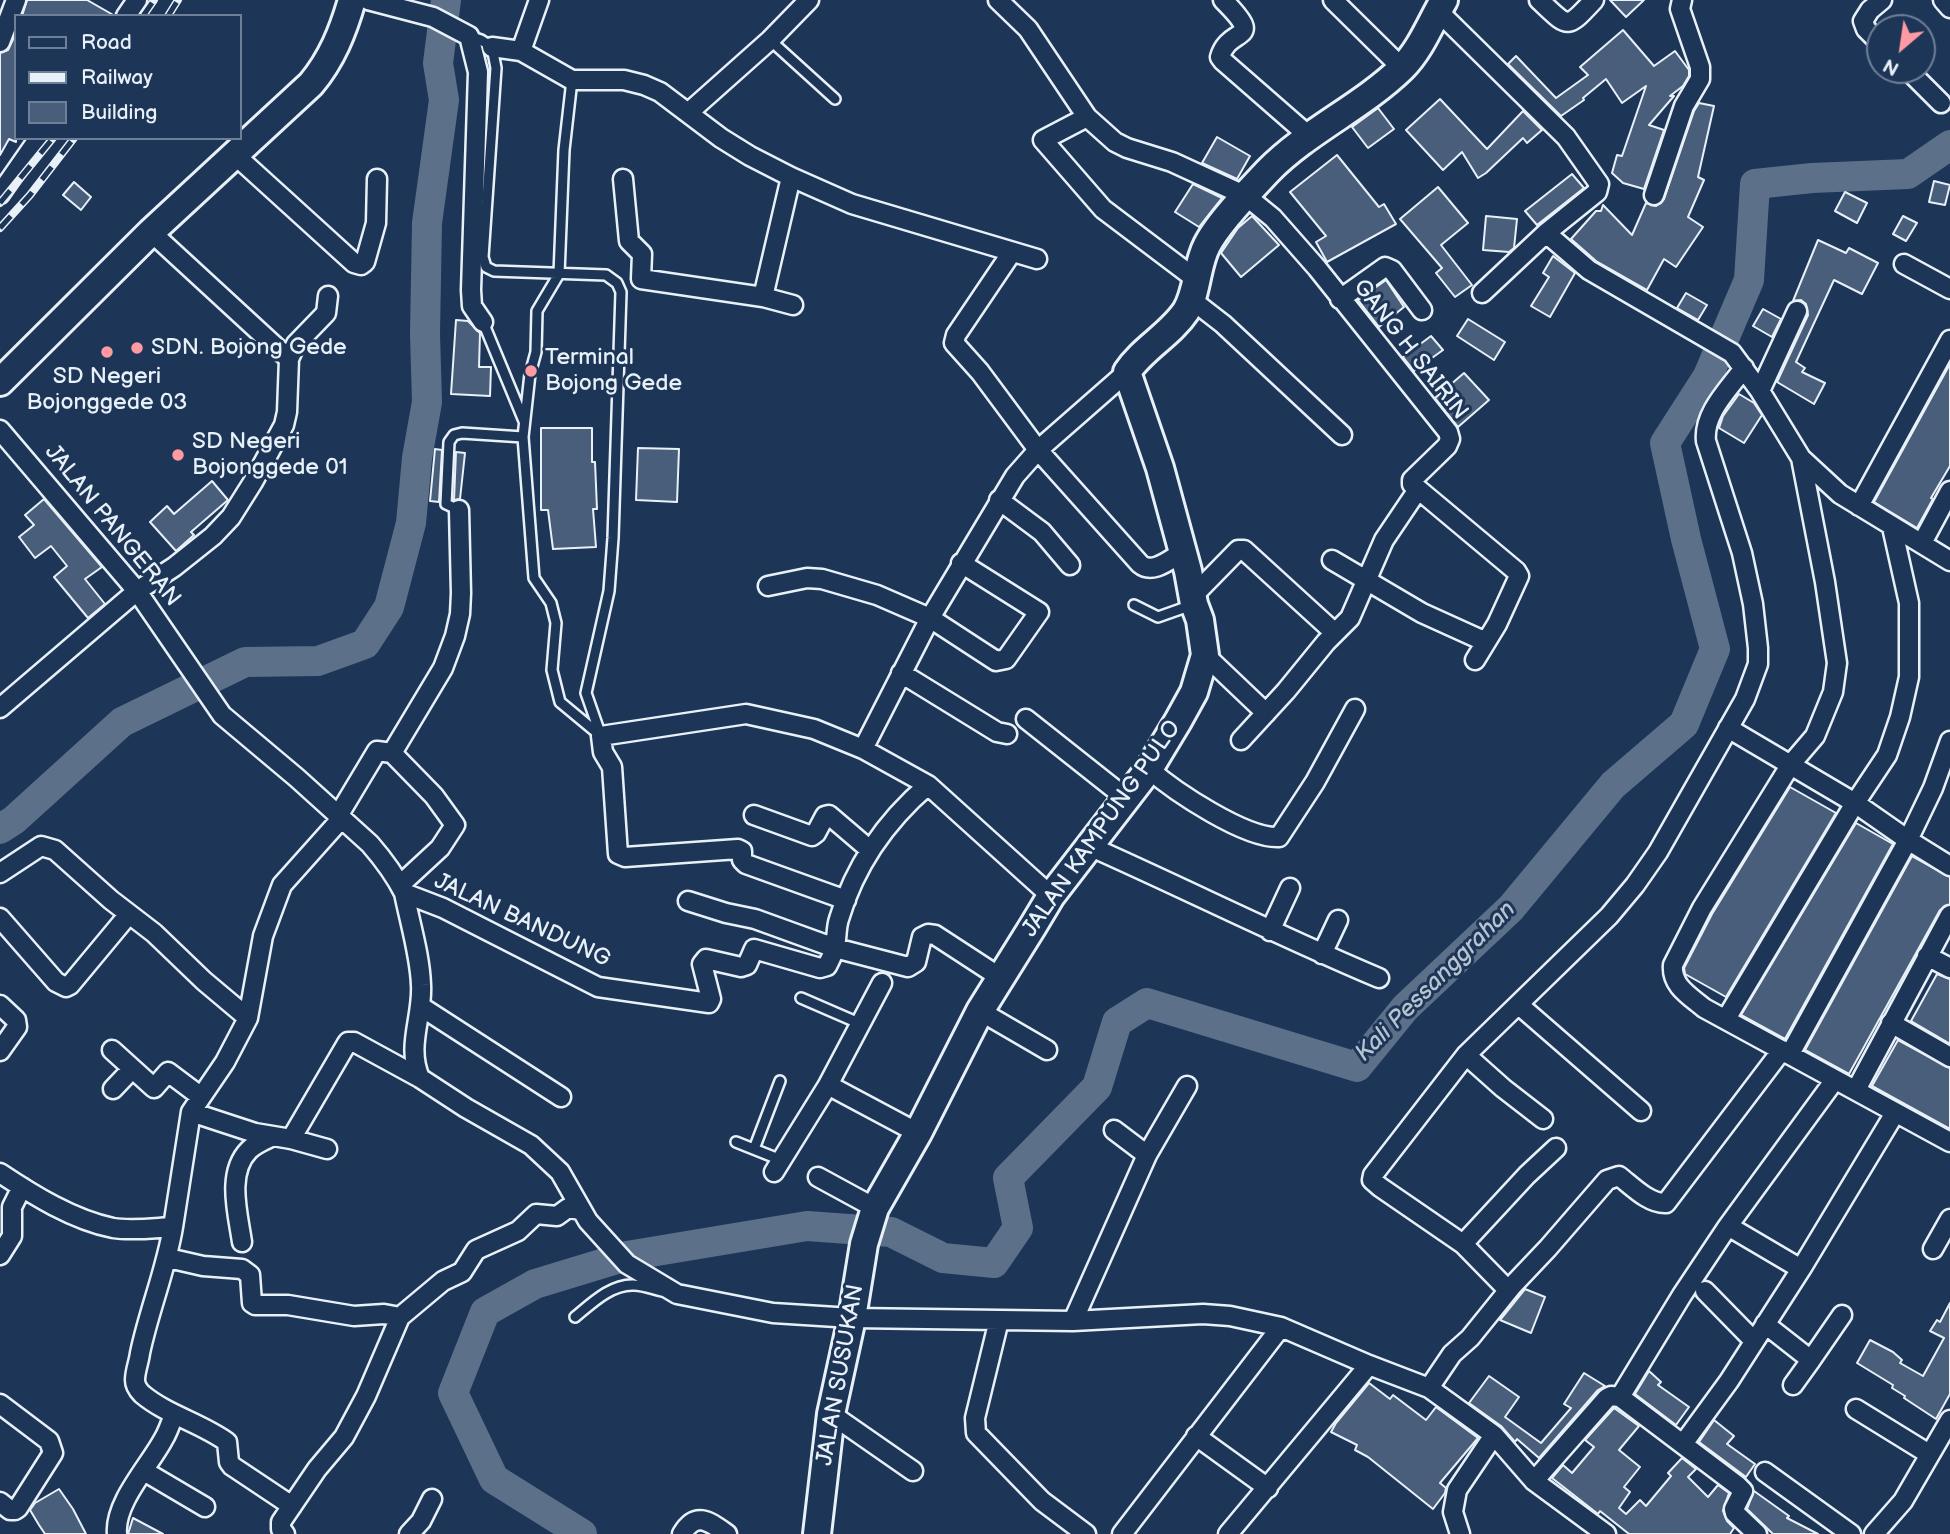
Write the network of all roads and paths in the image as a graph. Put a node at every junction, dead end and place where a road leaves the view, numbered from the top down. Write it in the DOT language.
graph roads {
  1 [pos="16,0"];
  2 [pos="352,0"];
  3 [pos="368,0"];
  4 [pos="539,0"];
  5 [pos="809,0"];
  6 [pos="998,0"];
  7 [pos="1223,0"];
  8 [pos="1334,0"];
  9 [pos="1539,0"];
  10 [pos="1594,0"];
  11 [pos="1682,0"];
  12 [pos="1882,0"];
  13 [pos="1943,0"];
  14 [pos="1441,5"];
  15 [pos="1950,8"];
  16 [pos="1867,14"];
  17 [pos="465,34"];
  18 [pos="770,40"];
  19 [pos="0,42"];
  20 [pos="492,47"];
  21 [pos="521,51"];
  22 [pos="1402,68"];
  23 [pos="572,80"];
  24 [pos="1922,84"];
  25 [pos="835,99"];
  26 [pos="1941,103"];
  27 [pos="688,113"];
  28 [pos="1087,117"];
  29 [pos="1310,137"];
  30 [pos="38,140"];
  31 [pos="234,154"];
  32 [pos="791,177"];
  33 [pos="377,179"];
  34 [pos="623,179"];
  35 [pos="0,194"];
  36 [pos="1654,195"];
  37 [pos="1246,196"];
  38 [pos="151,232"];
  39 [pos="1546,233"];
  40 [pos="1012,252"];
  41 [pos="1037,259"];
  42 [pos="1904,264"];
  43 [pos="559,274"];
  44 [pos="1950,289"];
  45 [pos="1195,290"];
  46 [pos="1482,293"];
  47 [pos="328,296"];
  48 [pos="763,297"];
  49 [pos="1340,299"];
  50 [pos="793,305"];
  51 [pos="1422,310"];
  52 [pos="1797,311"];
  53 [pos="483,322"];
  54 [pos="1950,340"];
  55 [pos="289,359"];
  56 [pos="1744,368"];
  57 [pos="1127,372"];
  58 [pos="0,382"];
  59 [pos="1760,391"];
  60 [pos="525,423"];
  61 [pos="0,430"];
  62 [pos="1342,435"];
  63 [pos="523,437"];
  64 [pos="1038,450"];
  65 [pos="1801,457"];
  66 [pos="1417,491"];
  67 [pos="1950,491"];
  68 [pos="999,500"];
  69 [pos="1858,506"];
  70 [pos="459,510"];
  71 [pos="1892,527"];
  72 [pos="1923,543"];
  73 [pos="1182,552"];
  74 [pos="1332,560"];
  75 [pos="1950,561"];
  76 [pos="961,563"];
  77 [pos="1070,565"];
  78 [pos="1368,580"];
  79 [pos="768,586"];
  80 [pos="137,591"];
  81 [pos="1193,601"];
  82 [pos="1134,605"];
  83 [pos="930,618"];
  84 [pos="1335,633"];
  85 [pos="1486,642"];
  86 [pos="1205,655"];
  87 [pos="1475,660"];
  88 [pos="901,673"];
  89 [pos="0,708"];
  90 [pos="1355,709"];
  91 [pos="1266,713"];
  92 [pos="1026,719"];
  93 [pos="1728,729"];
  94 [pos="1007,734"];
  95 [pos="601,736"];
  96 [pos="1241,740"];
  97 [pos="1950,741"];
  98 [pos="863,750"];
  99 [pos="393,753"];
  100 [pos="1791,764"];
  101 [pos="1149,769"];
  102 [pos="928,785"];
  103 [pos="1126,799"];
  104 [pos="1856,803"];
  105 [pos="754,816"];
  106 [pos="340,817"];
  107 [pos="1908,840"];
  108 [pos="1089,846"];
  109 [pos="870,850"];
  110 [pos="1950,866"];
  111 [pos="0,873"];
  112 [pos="1290,888"];
  113 [pos="402,889"];
  114 [pos="1051,896"];
  115 [pos="846,900"];
  116 [pos="688,901"];
  117 [pos="129,914"];
  118 [pos="1950,915"];
  119 [pos="0,918"];
  120 [pos="1338,920"];
  121 [pos="1270,931"];
  122 [pos="835,948"];
  123 [pos="1322,954"];
  124 [pos="1927,956"];
  125 [pos="1950,968"];
  126 [pos="1001,978"];
  127 [pos="1379,978"];
  128 [pos="882,983"];
  129 [pos="801,998"];
  130 [pos="0,1004"];
  131 [pos="1519,1005"];
  132 [pos="420,1006"];
  133 [pos="981,1011"];
  134 [pos="248,1018"];
  135 [pos="1726,1018"];
  136 [pos="1891,1023"];
  137 [pos="861,1024"];
  138 [pos="112,1050"];
  139 [pos="1047,1050"];
  140 [pos="0,1051"];
  141 [pos="1786,1052"];
  142 [pos="1466,1055"];
  143 [pos="1950,1057"];
  144 [pos="132,1069"];
  145 [pos="420,1077"];
  146 [pos="1834,1080"];
  147 [pos="780,1081"];
  148 [pos="828,1085"];
  149 [pos="1187,1086"];
  150 [pos="113,1088"];
  151 [pos="1856,1090"];
  152 [pos="200,1096"];
  153 [pos="561,1097"];
  154 [pos="1641,1111"];
  155 [pos="191,1112"];
  156 [pos="1895,1112"];
  157 [pos="1543,1119"];
  158 [pos="1114,1130"];
  159 [pos="918,1133"];
  160 [pos="273,1136"];
  161 [pos="291,1139"];
  162 [pos="736,1142"];
  163 [pos="1950,1142"];
  164 [pos="1556,1148"];
  165 [pos="327,1149"];
  166 [pos="754,1149"];
  167 [pos="1147,1155"];
  168 [pos="778,1166"];
  169 [pos="0,1173"];
  170 [pos="818,1177"];
  171 [pos="22,1187"];
  172 [pos="873,1212"];
  173 [pos="585,1215"];
  174 [pos="1950,1219"];
  175 [pos="1728,1226"];
  176 [pos="173,1227"];
  177 [pos="242,1242"];
  178 [pos="1463,1244"];
  179 [pos="1933,1249"];
  180 [pos="0,1255"];
  181 [pos="168,1258"];
  182 [pos="1801,1269"];
  183 [pos="1508,1290"];
  184 [pos="1705,1291"];
  185 [pos="677,1294"];
  186 [pos="1842,1315"];
  187 [pos="400,1317"];
  188 [pos="575,1317"];
  189 [pos="852,1318"];
  190 [pos="999,1320"];
  191 [pos="1073,1321"];
  192 [pos="1765,1324"];
  193 [pos="1281,1327"];
  194 [pos="1754,1341"];
  195 [pos="1811,1360"];
  196 [pos="1368,1365"];
  197 [pos="1793,1385"];
  198 [pos="1429,1388"];
  199 [pos="1620,1397"];
  200 [pos="0,1404"];
  201 [pos="1856,1409"];
  202 [pos="174,1414"];
  203 [pos="831,1414"];
  204 [pos="1950,1420"];
  205 [pos="1494,1435"];
  206 [pos="1196,1436"];
  207 [pos="1683,1444"];
  208 [pos="1929,1454"];
  209 [pos="144,1471"];
  210 [pos="913,1471"];
  211 [pos="1765,1472"];
  212 [pos="1534,1480"];
  213 [pos="1268,1488"];
  214 [pos="432,1499"];
  215 [pos="0,1502"];
  216 [pos="292,1506"];
  217 [pos="205,1507"];
  218 [pos="117,1534"];
  219 [pos="285,1534"];
  220 [pos="409,1534"];
  221 [pos="682,1534"];
  222 [pos="727,1534"];
  223 [pos="817,1534"];
  224 [pos="1086,1534"];
  225 [pos="1122,1534"];
  226 [pos="1228,1534"];
  227 [pos="1460,1534"];
  228 [pos="1606,1534"];
  229 [pos="1757,1534"];
  230 [pos="1851,1534"];
  231 [pos="1874,1534"];
  1 -- 19 [label="street"];
  2 -- 31 [label="street"];
  3 -- 17 [label="street"];
  4 -- 21 [label="street"];
  5 -- 18 [label="street"];
  6 -- 28 [label="street, GANG H SAIRIN"];
  7 -- 29 [label="street"];
  8 -- 22 [label="street"];
  9 -- 10 [label="street"];
  11 -- 36 [label="street"];
  12 -- 16 [label="street"];
  13 -- 15 [label="street"];
  14 -- 22 [label="street"];
  14 -- 39 [label="street"];
  17 -- 20 [label="lane"];
  17 -- 53 [label="street"];
  18 -- 25 [label="lane"];
  18 -- 27 [label="street"];
  20 -- 21 [label="street"];
  20 -- 43 [label="lane"];
  21 -- 23 [label="street"];
  22 -- 29 [label="street"];
  23 -- 27 [label="street"];
  23 -- 43 [label="lane"];
  24 -- 26 [label="street"];
  27 -- 32 [label="street"];
  28 -- 37 [label="street, GANG H SAIRIN"];
  28 -- 45 [label="street"];
  29 -- 37 [label="street"];
  30 -- 35 [label="street"];
  31 -- 33 [label="street"];
  31 -- 38 [label="street"];
  32 -- 40 [label="street"];
  32 -- 48 [label="street"];
  34 -- 48 [label="street"];
  37 -- 45 [label="street"];
  37 -- 49 [label="street, GANG H SAIRIN"];
  38 -- 55 [label="street"];
  38 -- 58 [label="street"];
  39 -- 46 [label="street"];
  39 -- 56 [label="street"];
  40 -- 41 [label="street"];
  40 -- 64 [label="street"];
  42 -- 44 [label="street"];
  43 -- 60 [label="lane"];
  43 -- 95 [label="lane"];
  45 -- 57 [label="street"];
  45 -- 62 [label="street"];
  47 -- 55 [label="street"];
  48 -- 50 [label="street"];
  49 -- 51 [label="street"];
  49 -- 66 [label="street, GANG H SAIRIN"];
  52 -- 59 [label="street"];
  53 -- 60 [label="lane"];
  54 -- 69 [label="street"];
  55 -- 80 [label="street"];
  56 -- 59 [label="street"];
  56 -- 93 [label="street"];
  57 -- 64 [label="street"];
  57 -- 73 [label="street, JALAN KAMPUNG PULO"];
  59 -- 65 [label="street"];
  60 -- 63 [label="lane"];
  61 -- 80 [label="street, JALAN PANGERAN"];
  63 -- 70 [label="lane"];
  63 -- 95 [label="lane"];
  64 -- 68 [label="street"];
  64 -- 73 [label="street"];
  65 -- 69 [label="street"];
  65 -- 100 [label="street"];
  66 -- 78 [label="street"];
  66 -- 85 [label="street"];
  67 -- 72 [label="street"];
  68 -- 76 [label="street"];
  68 -- 77 [label="street"];
  69 -- 71 [label="street"];
  70 -- 99 [label="street"];
  71 -- 72 [label="street"];
  71 -- 104 [label="street"];
  72 -- 75 [label="street"];
  73 -- 81 [label="street, JALAN KAMPUNG PULO"];
  74 -- 78 [label="street"];
  76 -- 83 [label="street"];
  76 -- 83 [label="street"];
  78 -- 84 [label="street"];
  78 -- 85 [label="street"];
  79 -- 83 [label="street"];
  80 -- 89 [label="street"];
  80 -- 106 [label="street, JALAN PANGERAN"];
  81 -- 82 [label="lane"];
  81 -- 84 [label="street"];
  81 -- 86 [label="street, JALAN KAMPUNG PULO"];
  83 -- 88 [label="street"];
  84 -- 91 [label="street"];
  85 -- 87 [label="street"];
  86 -- 91 [label="street"];
  86 -- 101 [label="street, JALAN KAMPUNG PULO"];
  88 -- 94 [label="street"];
  88 -- 98 [label="street"];
  90 -- 101 [label="street"];
  91 -- 96 [label="street"];
  92 -- 103 [label="street"];
  93 -- 100 [label="street"];
  93 -- 131 [label="street"];
  95 -- 98 [label="street"];
  95 -- 115 [label="street"];
  97 -- 107 [label="street"];
  98 -- 102 [label="street"];
  99 -- 106 [label="street"];
  99 -- 113 [label="street"];
  100 -- 104 [label="street"];
  100 -- 135 [label="street"];
  101 -- 103 [label="street, JALAN KAMPUNG PULO"];
  102 -- 109 [label="street"];
  102 -- 114 [label="street"];
  103 -- 108 [label="street, JALAN KAMPUNG PULO"];
  104 -- 107 [label="street"];
  104 -- 135 [label="street"];
  105 -- 109 [label="street"];
  106 -- 113 [label="street"];
  106 -- 134 [label="street"];
  107 -- 110 [label="street"];
  107 -- 141 [label="street"];
  108 -- 114 [label="street, JALAN KAMPUNG PULO"];
  108 -- 121 [label="street"];
  109 -- 115 [label="street"];
  111 -- 117 [label="street"];
  112 -- 121 [label="street"];
  113 -- 122 [label="street, JALAN BANDUNG"];
  113 -- 132 [label="street"];
  114 -- 126 [label="street, JALAN KAMPUNG PULO"];
  115 -- 122 [label="street"];
  116 -- 122 [label="street"];
  117 -- 119 [label="street"];
  117 -- 134 [label="street"];
  118 -- 124 [label="street"];
  120 -- 123 [label="street"];
  121 -- 123 [label="street"];
  122 -- 126 [label="street"];
  123 -- 127 [label="street"];
  124 -- 125 [label="street"];
  124 -- 136 [label="street"];
  126 -- 133 [label="street, JALAN KAMPUNG PULO"];
  128 -- 137 [label="street"];
  129 -- 137 [label="lane"];
  130 -- 140 [label="street"];
  131 -- 142 [label="street"];
  131 -- 154 [label="street"];
  132 -- 145 [label="street"];
  132 -- 153 [label="street"];
  133 -- 139 [label="street"];
  133 -- 159 [label="street, JALAN KAMPUNG PULO"];
  134 -- 152 [label="street"];
  135 -- 141 [label="street"];
  136 -- 143 [label="street"];
  136 -- 151 [label="street"];
  137 -- 148 [label="street"];
  138 -- 144 [label="street"];
  141 -- 146 [label="street"];
  141 -- 183 [label="street"];
  142 -- 157 [label="street"];
  142 -- 178 [label="street"];
  144 -- 150 [label="street"];
  144 -- 152 [label="street"];
  145 -- 161 [label="street"];
  145 -- 173 [label="street"];
  146 -- 151 [label="street"];
  146 -- 175 [label="street"];
  147 -- 166 [label="lane"];
  148 -- 159 [label="street"];
  148 -- 168 [label="street"];
  149 -- 167 [label="street"];
  151 -- 156 [label="street"];
  152 -- 155 [label="street"];
  155 -- 160 [label="street"];
  155 -- 176 [label="street"];
  156 -- 163 [label="street"];
  156 -- 182 [label="street"];
  158 -- 167 [label="street"];
  159 -- 172 [label="street, JALAN KAMPUNG PULO"];
  160 -- 161 [label="street"];
  160 -- 177 [label="street"];
  161 -- 165 [label="street"];
  162 -- 166 [label="lane"];
  164 -- 178 [label="street"];
  166 -- 168 [label="lane"];
  167 -- 191 [label="street"];
  169 -- 171 [label="street"];
  170 -- 172 [label="street"];
  171 -- 176 [label="street"];
  171 -- 180 [label="street"];
  172 -- 189 [label="street, JALAN SUSUKAN"];
  173 -- 185 [label="street"];
  173 -- 187 [label="street"];
  174 -- 179 [label="street"];
  175 -- 182 [label="street"];
  175 -- 199 [label="street"];
  176 -- 181 [label="street"];
  178 -- 183 [label="street"];
  181 -- 187 [label="street"];
  181 -- 202 [label="street"];
  182 -- 192 [label="street"];
  183 -- 198 [label="street"];
  184 -- 194 [label="street"];
  185 -- 188 [label="lane"];
  185 -- 189 [label="street"];
  186 -- 195 [label="street"];
  187 -- 216 [label="street"];
  189 -- 190 [label="street"];
  189 -- 203 [label="street, JALAN SUSUKAN"];
  190 -- 191 [label="street"];
  190 -- 224 [label="street"];
  191 -- 193 [label="street"];
  192 -- 194 [label="street"];
  192 -- 195 [label="street"];
  193 -- 196 [label="street"];
  193 -- 206 [label="street"];
  194 -- 207 [label="street"];
  195 -- 197 [label="street"];
  196 -- 198 [label="street"];
  196 -- 213 [label="street"];
  198 -- 205 [label="street"];
  199 -- 207 [label="street"];
  199 -- 212 [label="street"];
  200 -- 215 [label="street"];
  201 -- 208 [label="street"];
  202 -- 209 [label="street"];
  202 -- 216 [label="street"];
  203 -- 210 [label="street"];
  203 -- 223 [label="street, JALAN SUSUKAN"];
  204 -- 208 [label="street"];
  205 -- 212 [label="street"];
  205 -- 227 [label="street"];
  206 -- 213 [label="street"];
  206 -- 225 [label="street"];
  207 -- 229 [label="street"];
  208 -- 231 [label="street"];
  209 -- 217 [label="street"];
  209 -- 218 [label="street"];
  211 -- 230 [label="street"];
  212 -- 228 [label="street"];
  213 -- 226 [label="street"];
  214 -- 220 [label="street"];
  216 -- 219 [label="street"];
  221 -- 222 [label="street"];
}
